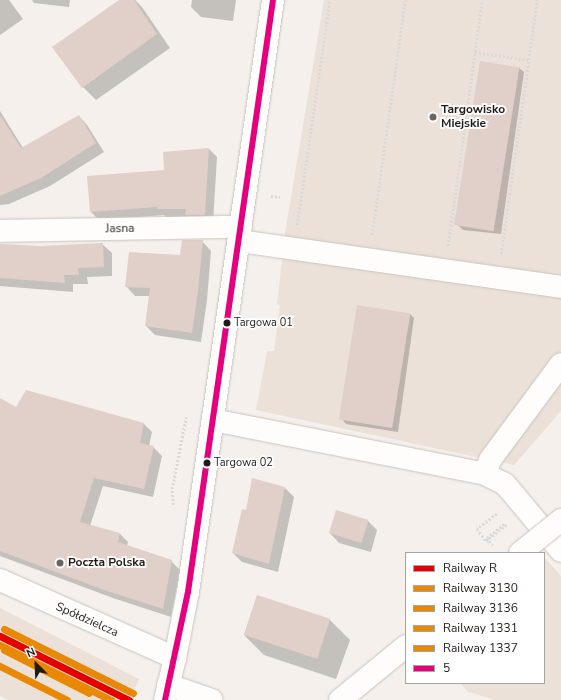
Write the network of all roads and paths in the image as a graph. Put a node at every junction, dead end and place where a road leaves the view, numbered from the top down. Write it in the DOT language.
graph roads {
  1 [pos="273,0"];
  2 [pos="330,0"];
  3 [pos="405,0"];
  4 [pos="482,0"];
  5 [pos="536,0"];
  6 [pos="475,52"];
  7 [pos="528,60"];
  8 [pos="0,231"];
  9 [pos="240,234"];
  10 [pos="294,249"];
  11 [pos="369,260"];
  12 [pos="444,270"];
  13 [pos="498,278"];
  14 [pos="561,287"];
  15 [pos="561,364"];
  16 [pos="187,412"];
  17 [pos="213,420"];
  18 [pos="485,474"];
  19 [pos="174,510"];
  20 [pos="561,520"];
  21 [pos="509,523"];
  22 [pos="493,545"];
  23 [pos="561,551"];
  24 [pos="521,552"];
  25 [pos="0,580"];
  26 [pos="405,647"];
  27 [pos="176,658"];
  28 [pos="166,693"];
  29 [pos="212,700"];
  30 [pos="340,700"];
  1 -- 9 [label="street"];
  2 -- 10 [label="path"];
  3 -- 11 [label="path"];
  4 -- 6 [label="path"];
  5 -- 7 [label="path"];
  6 -- 7 [label="path"];
  6 -- 12 [label="path"];
  7 -- 13 [label="path"];
  8 -- 9 [label="street, Jasna"];
  9 -- 10 [label="street, Jasna"];
  9 -- 17 [label="street"];
  10 -- 11 [label="street, Jasna"];
  11 -- 12 [label="street, Jasna"];
  12 -- 13 [label="street, Jasna"];
  13 -- 14 [label="street, Jasna"];
  15 -- 18 [label="street"];
  16 -- 19 [label="path"];
  17 -- 18 [label="street"];
  17 -- 27 [label="street"];
  18 -- 23 [label="street"];
  20 -- 24 [label="street, bridge"];
  21 -- 22 [label="path, bridge"];
  25 -- 27 [label="street, Spółdzielcza"];
  26 -- 30 [label="street"];
  27 -- 28 [label="street"];
  28 -- 29 [label="street"];
}
